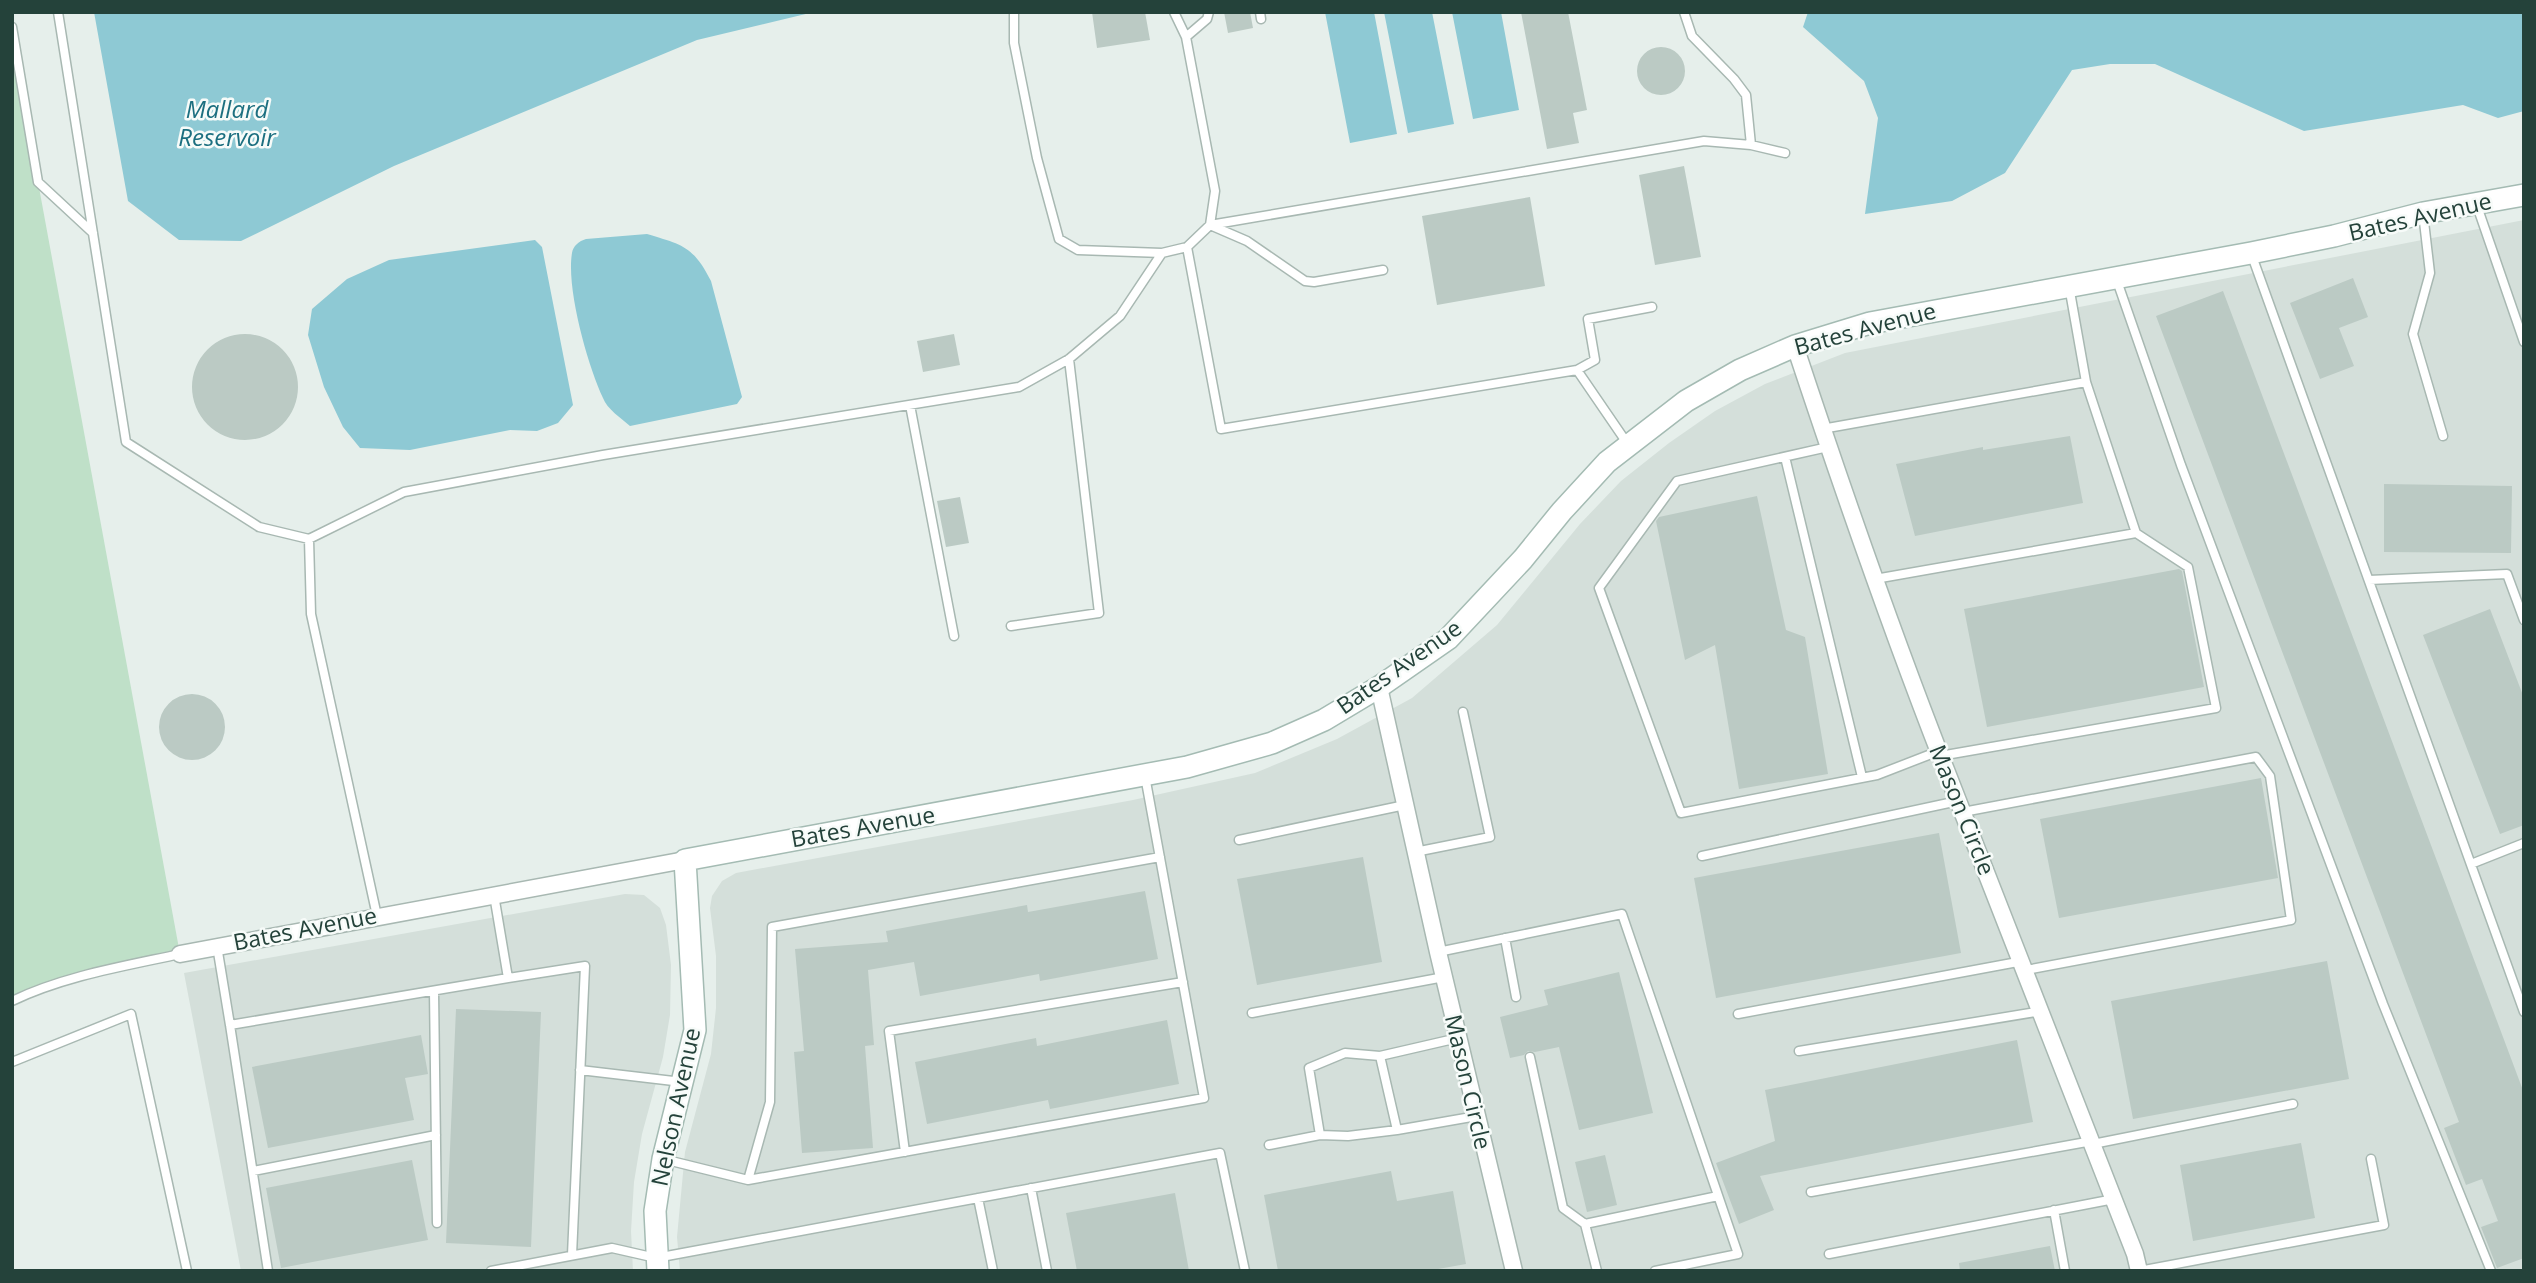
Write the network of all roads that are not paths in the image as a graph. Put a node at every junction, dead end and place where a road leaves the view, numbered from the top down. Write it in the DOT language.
graph roads {
  1 [pos="58,12"];
  2 [pos="1014,12"];
  3 [pos="1174,12"];
  4 [pos="1209,12"];
  5 [pos="1684,12"];
  6 [pos="12,27"];
  7 [pos="1186,37"];
  8 [pos="1751,145"];
  9 [pos="1785,153"];
  10 [pos="2524,195"];
  11 [pos="2476,204"];
  12 [pos="2423,213"];
  13 [pos="1210,225"];
  14 [pos="94,234"];
  15 [pos="1187,247"];
  16 [pos="1162,253"];
  17 [pos="2251,253"];
  18 [pos="1383,270"];
  19 [pos="2116,278"];
  20 [pos="2069,286"];
  21 [pos="1652,307"];
  22 [pos="2524,342"];
  23 [pos="1795,346"];
  24 [pos="1069,359"];
  25 [pos="1577,370"];
  26 [pos="2086,382"];
  27 [pos="911,405"];
  28 [pos="1822,429"];
  29 [pos="2443,436"];
  30 [pos="1629,445"];
  31 [pos="1828,447"];
  32 [pos="1785,457"];
  33 [pos="2136,533"];
  34 [pos="309,539"];
  35 [pos="1875,579"];
  36 [pos="2369,580"];
  37 [pos="2524,620"];
  38 [pos="1011,626"];
  39 [pos="954,636"];
  40 [pos="1379,687"];
  41 [pos="1463,712"];
  42 [pos="1940,754"];
  43 [pos="1145,776"];
  44 [pos="1862,778"];
  45 [pos="1405,805"];
  46 [pos="1961,806"];
  47 [pos="1239,840"];
  48 [pos="2524,843"];
  49 [pos="1415,852"];
  50 [pos="1702,856"];
  51 [pos="1160,857"];
  52 [pos="685,860"];
  53 [pos="2471,864"];
  54 [pos="494,895"];
  55 [pos="377,916"];
  56 [pos="1505,938"];
  57 [pos="217,946"];
  58 [pos="1438,952"];
  59 [pos="180,954"];
  60 [pos="2024,965"];
  61 [pos="1444,977"];
  62 [pos="508,978"];
  63 [pos="1183,982"];
  64 [pos="434,991"];
  65 [pos="1516,997"];
  66 [pos="12,1001"];
  67 [pos="2042,1012"];
  68 [pos="2524,1012"];
  69 [pos="1252,1013"];
  70 [pos="1738,1014"];
  71 [pos="230,1025"];
  72 [pos="1458,1038"];
  73 [pos="1798,1051"];
  74 [pos="1380,1056"];
  75 [pos="1530,1057"];
  76 [pos="12,1062"];
  77 [pos="580,1070"];
  78 [pos="682,1082"];
  79 [pos="2293,1104"];
  80 [pos="1477,1116"];
  81 [pos="1397,1130"];
  82 [pos="436,1135"];
  83 [pos="1320,1135"];
  84 [pos="2092,1143"];
  85 [pos="1269,1145"];
  86 [pos="905,1152"];
  87 [pos="663,1159"];
  88 [pos="2371,1159"];
  89 [pos="253,1171"];
  90 [pos="748,1180"];
  91 [pos="1031,1188"];
  92 [pos="1811,1192"];
  93 [pos="1718,1196"];
  94 [pos="978,1198"];
  95 [pos="2114,1199"];
  96 [pos="2054,1210"];
  97 [pos="436,1223"];
  98 [pos="1585,1224"];
  99 [pos="1829,1254"];
  100 [pos="572,1255"];
  101 [pos="657,1264"];
  102 [pos="187,1271"];
  103 [pos="268,1271"];
  104 [pos="491,1271"];
  105 [pos="993,1271"];
  106 [pos="1047,1271"];
  107 [pos="1245,1271"];
  108 [pos="1514,1271"];
  109 [pos="1597,1271"];
  110 [pos="1655,1271"];
  111 [pos="2065,1271"];
  112 [pos="2139,1271"];
  113 [pos="2491,1271"];
  1 -- 14 [label="lane"];
  2 -- 16 [label="lane"];
  3 -- 7 [label="lane"];
  4 -- 7 [label="lane"];
  5 -- 8 [label="lane"];
  6 -- 14 [label="lane"];
  7 -- 13 [label="lane"];
  8 -- 9 [label="lane"];
  8 -- 13 [label="lane"];
  10 -- 11 [label="street, Bates Avenue"];
  11 -- 12 [label="street, Bates Avenue"];
  11 -- 22 [label="lane"];
  12 -- 17 [label="street, Bates Avenue"];
  12 -- 29 [label="lane"];
  13 -- 15 [label="lane"];
  13 -- 18 [label="lane"];
  14 -- 34 [label="lane"];
  15 -- 16 [label="lane"];
  15 -- 25 [label="lane"];
  16 -- 24 [label="lane"];
  17 -- 19 [label="street, Bates Avenue"];
  17 -- 36 [label="lane"];
  19 -- 20 [label="street, Bates Avenue"];
  19 -- 113 [label="lane"];
  20 -- 23 [label="street, Bates Avenue"];
  20 -- 26 [label="lane"];
  21 -- 25 [label="lane"];
  23 -- 28 [label="street, Mason Circle"];
  23 -- 30 [label="street, Bates Avenue"];
  24 -- 27 [label="lane"];
  24 -- 38 [label="lane"];
  25 -- 30 [label="lane"];
  26 -- 28 [label="lane"];
  26 -- 33 [label="lane"];
  27 -- 34 [label="lane"];
  27 -- 39 [label="lane"];
  28 -- 31 [label="street, Mason Circle"];
  30 -- 40 [label="street, Bates Avenue"];
  31 -- 32 [label="lane"];
  31 -- 35 [label="street, Mason Circle"];
  32 -- 44 [label="lane"];
  32 -- 44 [label="lane"];
  33 -- 35 [label="lane"];
  33 -- 42 [label="lane"];
  34 -- 55 [label="lane"];
  35 -- 42 [label="street, Mason Circle"];
  36 -- 37 [label="lane"];
  36 -- 53 [label="lane"];
  40 -- 43 [label="street, Bates Avenue"];
  40 -- 45 [label="street, Mason Circle"];
  41 -- 49 [label="lane"];
  42 -- 44 [label="lane"];
  42 -- 46 [label="street, Mason Circle"];
  43 -- 51 [label="lane"];
  43 -- 52 [label="street, Bates Avenue"];
  45 -- 47 [label="lane"];
  45 -- 49 [label="street, Mason Circle"];
  46 -- 50 [label="lane"];
  46 -- 60 [label="street, Mason Circle"];
  46 -- 60 [label="lane"];
  48 -- 53 [label="lane"];
  49 -- 58 [label="street, Mason Circle"];
  51 -- 63 [label="lane"];
  51 -- 90 [label="lane"];
  52 -- 54 [label="street, Bates Avenue"];
  52 -- 78 [label="street, Nelson Avenue"];
  53 -- 68 [label="lane"];
  54 -- 55 [label="street, Bates Avenue"];
  54 -- 62 [label="lane"];
  55 -- 57 [label="street, Bates Avenue"];
  56 -- 58 [label="lane"];
  56 -- 65 [label="lane"];
  56 -- 93 [label="lane"];
  57 -- 59 [label="street, Bates Avenue"];
  57 -- 71 [label="lane"];
  58 -- 61 [label="street, Mason Circle"];
  59 -- 66 [label="lane"];
  60 -- 67 [label="street, Mason Circle"];
  60 -- 70 [label="lane"];
  61 -- 69 [label="lane"];
  61 -- 72 [label="street, Mason Circle"];
  62 -- 64 [label="lane"];
  62 -- 77 [label="lane"];
  63 -- 86 [label="lane"];
  63 -- 86 [label="lane"];
  64 -- 71 [label="lane"];
  64 -- 82 [label="lane"];
  67 -- 73 [label="lane"];
  67 -- 84 [label="street, Mason Circle"];
  71 -- 89 [label="lane"];
  72 -- 74 [label="lane"];
  72 -- 80 [label="street, Mason Circle"];
  74 -- 81 [label="lane"];
  74 -- 83 [label="lane"];
  75 -- 98 [label="lane"];
  76 -- 102 [label="lane"];
  77 -- 78 [label="lane"];
  77 -- 100 [label="lane"];
  78 -- 87 [label="street, Nelson Avenue"];
  79 -- 84 [label="lane"];
  80 -- 81 [label="lane"];
  80 -- 108 [label="street, Mason Circle"];
  81 -- 83 [label="lane"];
  82 -- 89 [label="lane"];
  82 -- 97 [label="lane"];
  83 -- 85 [label="lane"];
  84 -- 92 [label="lane"];
  84 -- 95 [label="street, Mason Circle"];
  86 -- 90 [label="lane"];
  87 -- 90 [label="lane"];
  87 -- 101 [label="street, Nelson Avenue"];
  88 -- 112 [label="lane"];
  89 -- 103 [label="lane"];
  91 -- 94 [label="lane"];
  91 -- 106 [label="lane"];
  91 -- 107 [label="lane"];
  93 -- 98 [label="lane"];
  93 -- 110 [label="lane"];
  94 -- 101 [label="lane"];
  94 -- 105 [label="lane"];
  95 -- 96 [label="lane"];
  95 -- 112 [label="street, Mason Circle"];
  96 -- 99 [label="lane"];
  96 -- 111 [label="lane"];
  98 -- 109 [label="lane"];
  100 -- 101 [label="lane"];
  100 -- 104 [label="lane"];
}
